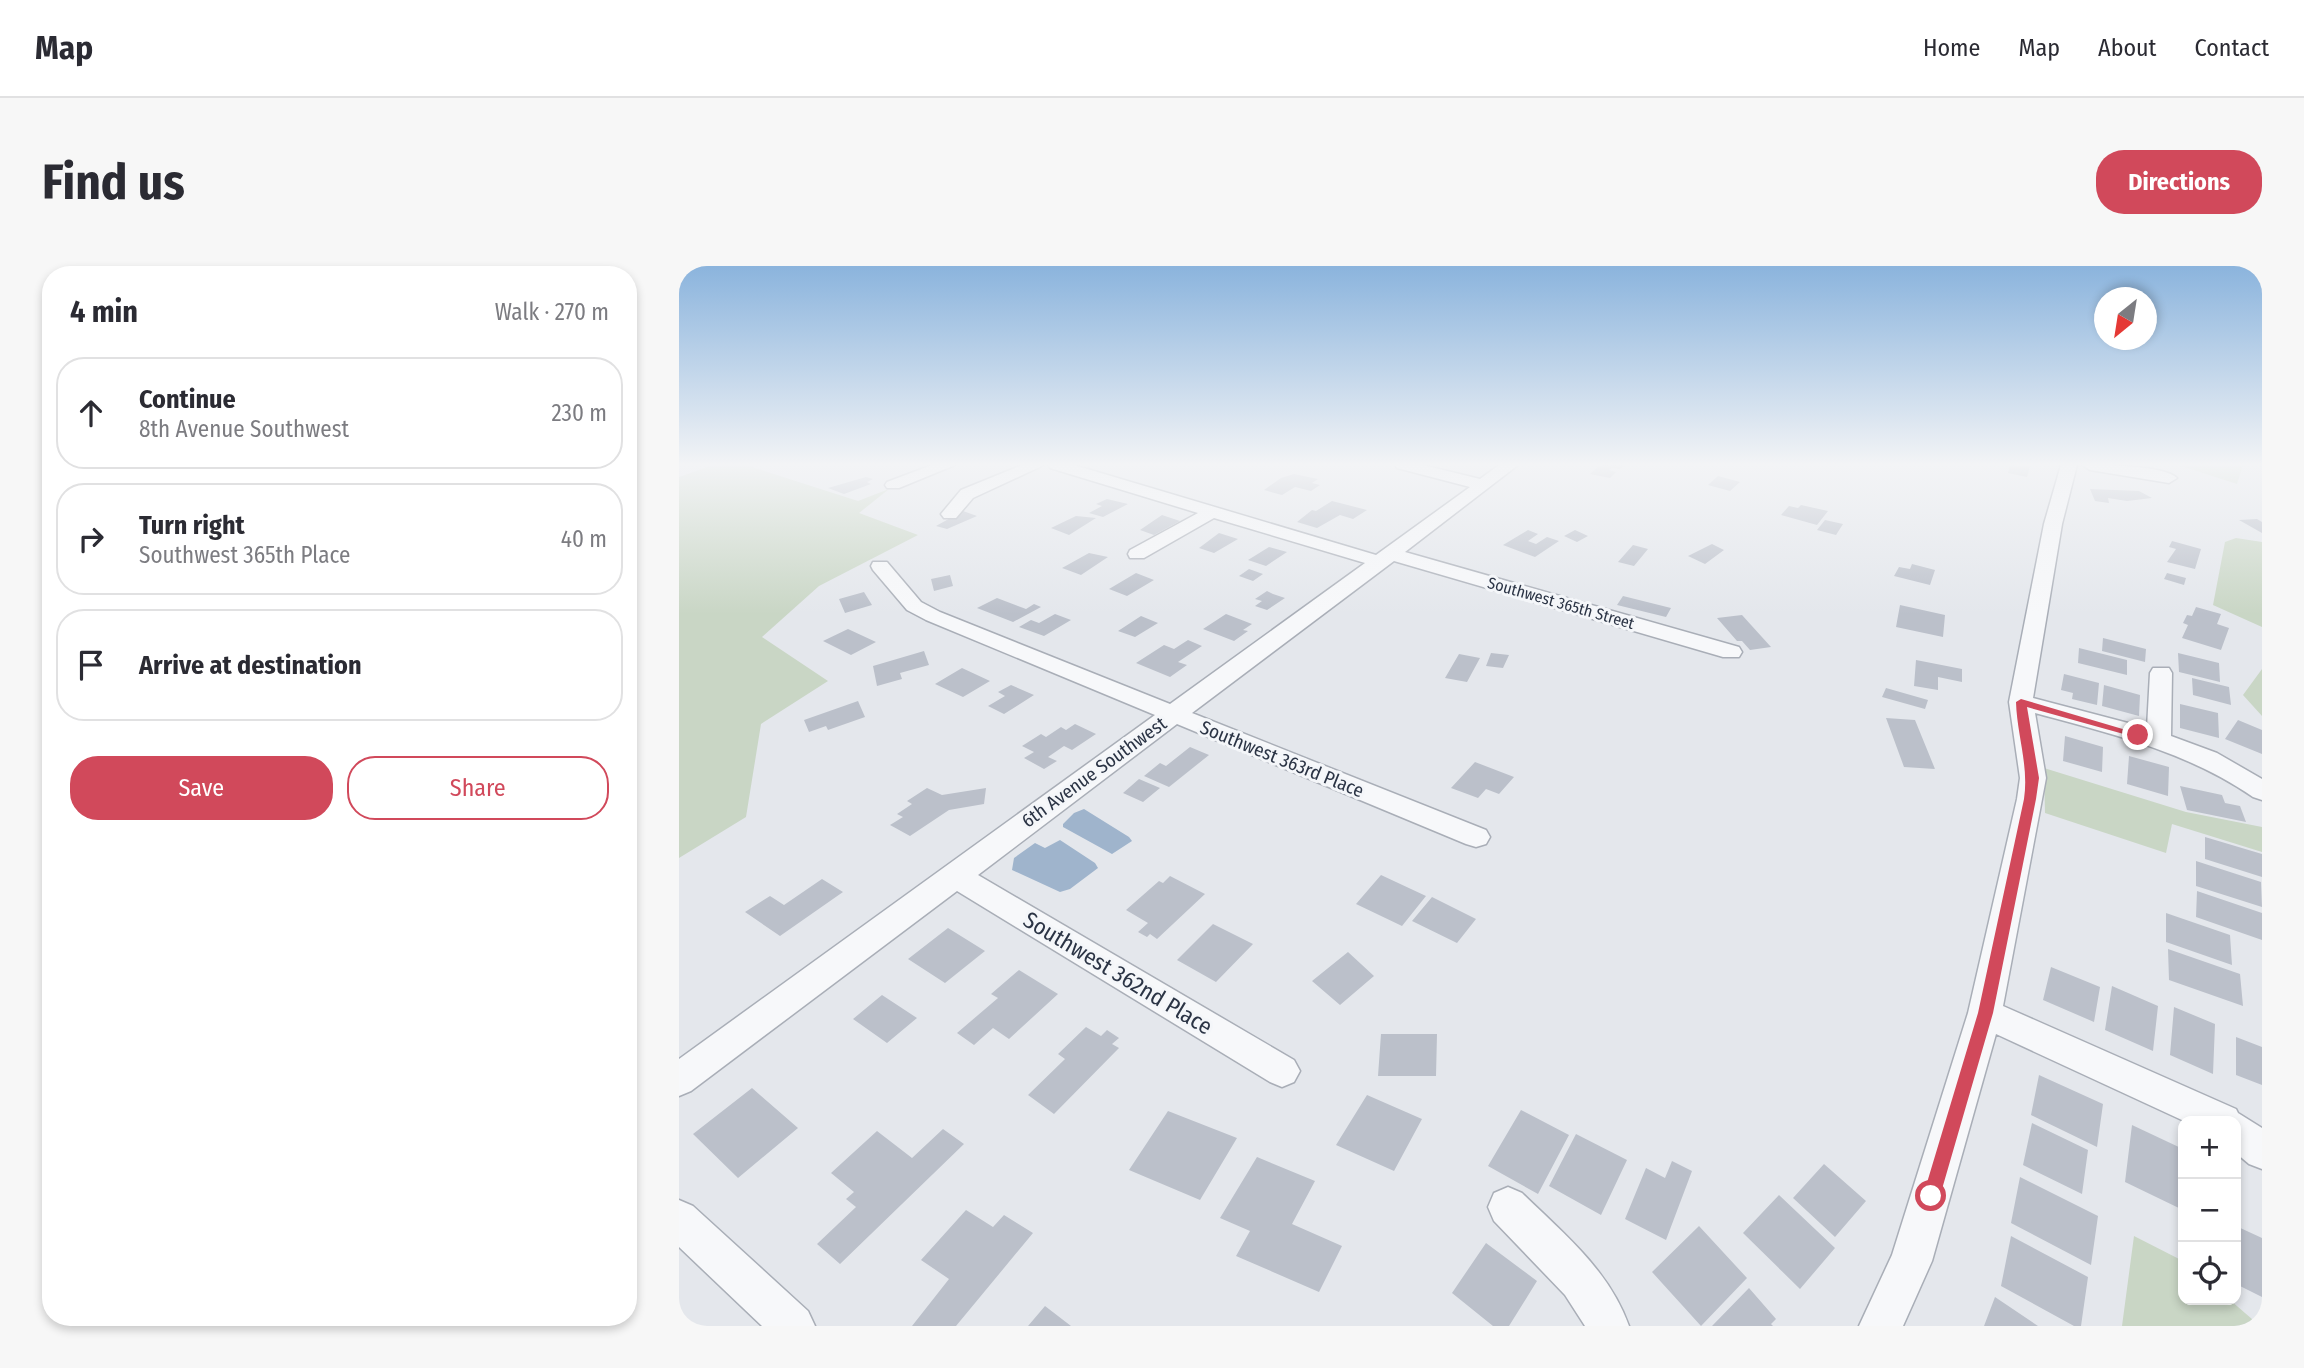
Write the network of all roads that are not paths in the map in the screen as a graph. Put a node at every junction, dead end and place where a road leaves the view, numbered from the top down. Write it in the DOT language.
graph roads {
  1 [pos="1208,514"];
  2 [pos="1221,514"];
  3 [pos="1444,514"];
  4 [pos="2056,514"];
  5 [pos="1137,554"];
  6 [pos="1386,558"];
  7 [pos="880,566"];
  8 [pos="2042,589"];
  9 [pos="1731,652"];
  10 [pos="2161,673"];
  11 [pos="2021,702"];
  12 [pos="1172,715"];
  13 [pos="2159,741"];
  14 [pos="2254,784"];
  15 [pos="1476,837"];
  16 [pos="954,874"];
  17 [pos="1985,1013"];
  18 [pos="1282,1070"];
  19 [pos="679,1080"];
  20 [pos="2212,1116"];
  21 [pos="2241,1134"];
  22 [pos="2262,1151"];
  23 [pos="1508,1207"];
  24 [pos="679,1220"];
  25 [pos="793,1326"];
  26 [pos="1607,1326"];
  27 [pos="1881,1326"];
  1 -- 5 [label="street"];
  2 -- 6 [label="street, Southwest 365th Street"];
  3 -- 6 [label="street, 6th Avenue Southwest"];
  4 -- 8 [label="street"];
  6 -- 9 [label="street, Southwest 365th Street"];
  6 -- 12 [label="street, 6th Avenue Southwest"];
  7 -- 12 [label="street, Southwest 363rd Place"];
  8 -- 11 [label="street"];
  10 -- 13 [label="street"];
  11 -- 13 [label="street"];
  11 -- 17 [label="street"];
  12 -- 15 [label="street, Southwest 363rd Place"];
  12 -- 16 [label="street, 6th Avenue Southwest"];
  13 -- 14 [label="street"];
  16 -- 18 [label="street, Southwest 362nd Place"];
  16 -- 19 [label="street, 6th Avenue Southwest"];
  17 -- 20 [label="street"];
  17 -- 27 [label="street"];
  21 -- 22 [label="street"];
  23 -- 26 [label="street"];
  24 -- 25 [label="street"];
}
